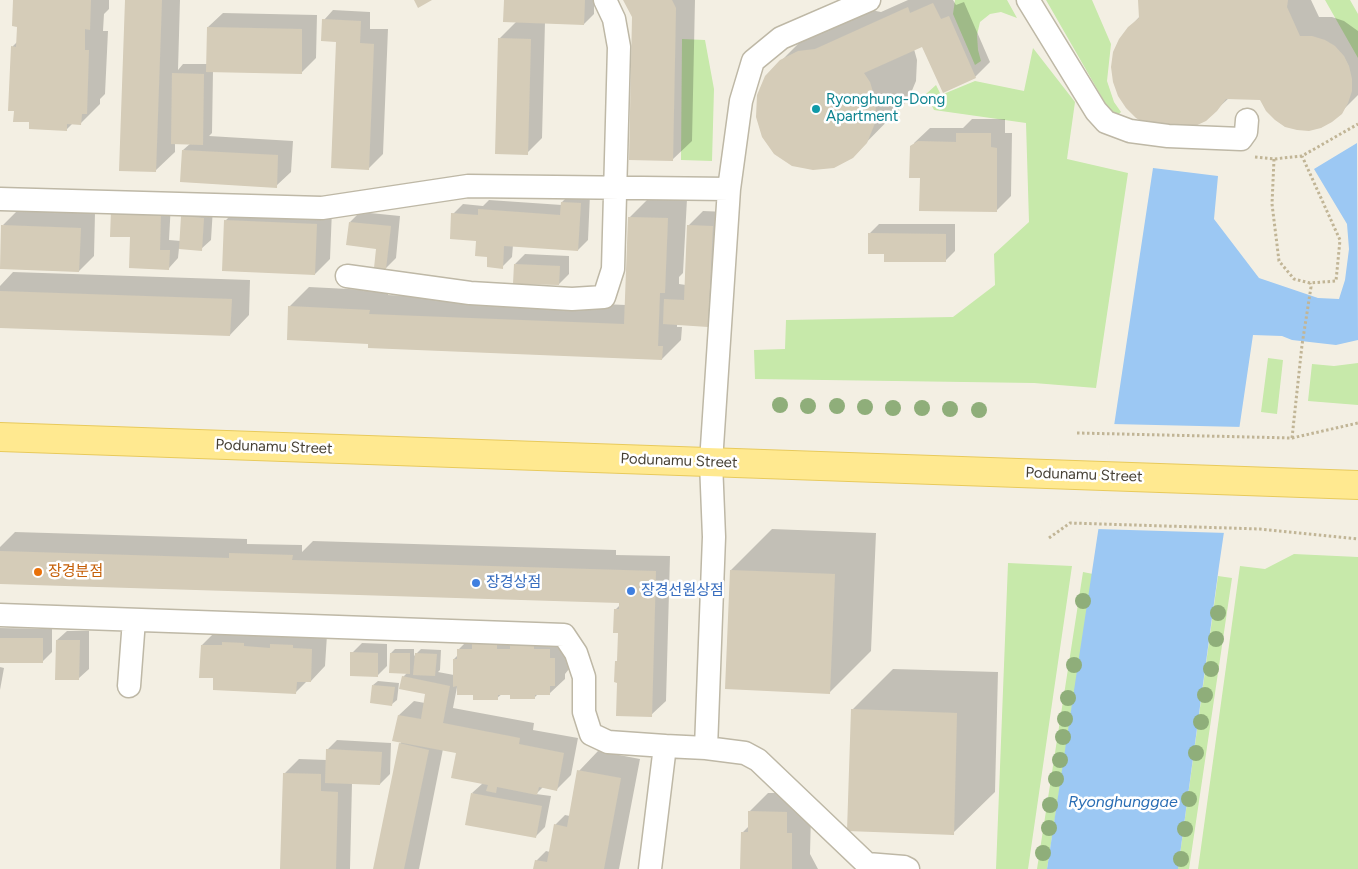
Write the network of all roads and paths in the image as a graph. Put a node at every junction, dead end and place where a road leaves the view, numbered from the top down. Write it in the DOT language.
graph roads {
  1 [pos="605,0"];
  2 [pos="868,0"];
  3 [pos="1028,0"];
  4 [pos="1247,120"];
  5 [pos="1302,156"];
  6 [pos="1274,159"];
  7 [pos="615,188"];
  8 [pos="729,189"];
  9 [pos="0,199"];
  10 [pos="347,276"];
  11 [pos="1311,285"];
  12 [pos="1358,423"];
  13 [pos="1077,433"];
  14 [pos="0,438"];
  15 [pos="1292,438"];
  16 [pos="711,462"];
  17 [pos="1358,485"];
  18 [pos="1049,538"];
  19 [pos="1358,539"];
  20 [pos="0,615"];
  21 [pos="134,620"];
  22 [pos="129,686"];
  23 [pos="665,746"];
  24 [pos="706,748"];
  25 [pos="650,869"];
  26 [pos="908,869"];
  1 -- 7 [label="street"];
  2 -- 8 [label="street"];
  3 -- 4 [label="street"];
  5 -- 11 [label="path"];
  6 -- 11 [label="path"];
  7 -- 8 [label="street"];
  7 -- 9 [label="street"];
  7 -- 10 [label="street"];
  8 -- 16 [label="street"];
  11 -- 15 [label="path"];
  12 -- 15 [label="path"];
  13 -- 15 [label="path"];
  14 -- 16 [label="main road, Podunamu Street"];
  16 -- 17 [label="main road, Podunamu Street"];
  16 -- 24 [label="street"];
  18 -- 19 [label="path"];
  20 -- 21 [label="street"];
  21 -- 22 [label="street"];
  21 -- 23 [label="street"];
  23 -- 24 [label="street"];
  23 -- 25 [label="street"];
  24 -- 26 [label="street"];
}
